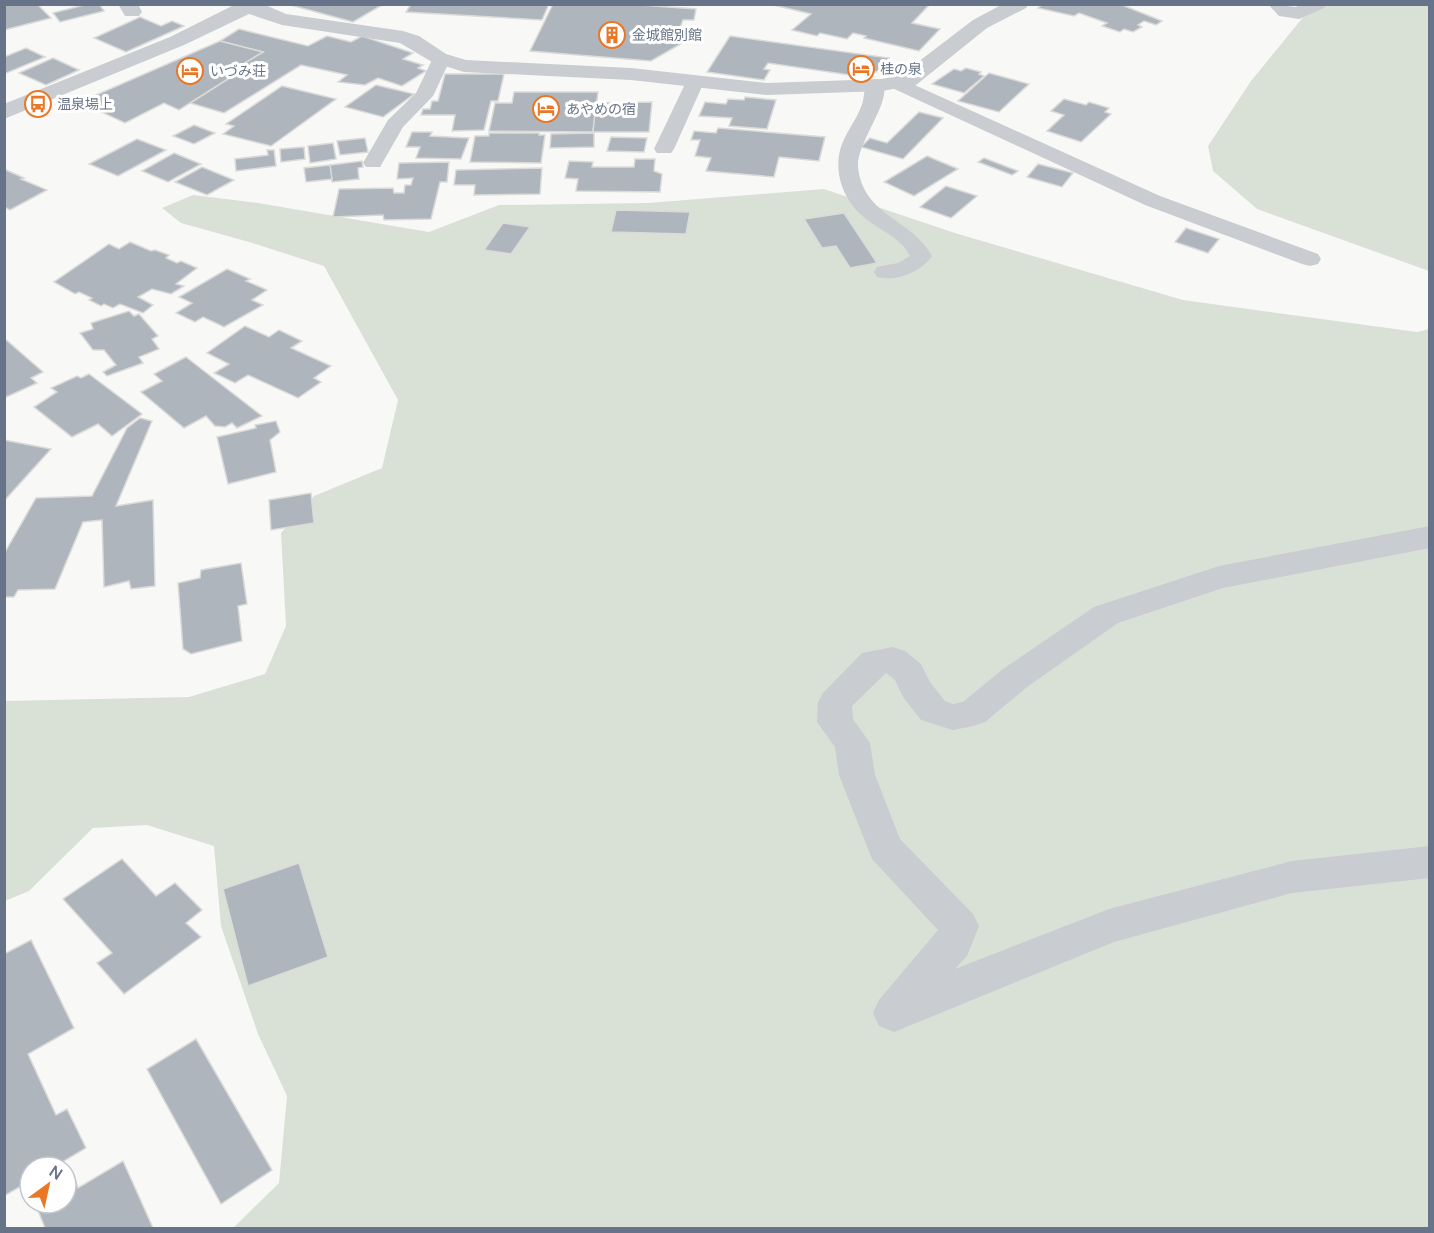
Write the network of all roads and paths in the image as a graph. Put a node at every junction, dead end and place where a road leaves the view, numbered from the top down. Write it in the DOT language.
graph roads {
  1 [pos="1019,4"];
  2 [pos="1278,4"];
  3 [pos="1317,4"];
  4 [pos="251,6"];
  5 [pos="441,60"];
  6 [pos="695,82"];
  7 [pos="897,83"];
  8 [pos="875,85"];
  9 [pos="4,112"];
  10 [pos="664,149"];
  11 [pos="373,163"];
  12 [pos="1310,259"];
  13 [pos="885,272"];
  14 [pos="1430,537"];
  15 [pos="1430,861"];
  1 -- 7 [label="street"];
  2 -- 3 [label="street"];
  4 -- 5 [label="street"];
  4 -- 9 [label="street"];
  5 -- 6 [label="street"];
  5 -- 11 [label="lane"];
  6 -- 8 [label="street"];
  6 -- 10 [label="lane"];
  7 -- 8 [label="street"];
  7 -- 12 [label="lane"];
  8 -- 13 [label="lane"];
  14 -- 15 [label="street"];
}
